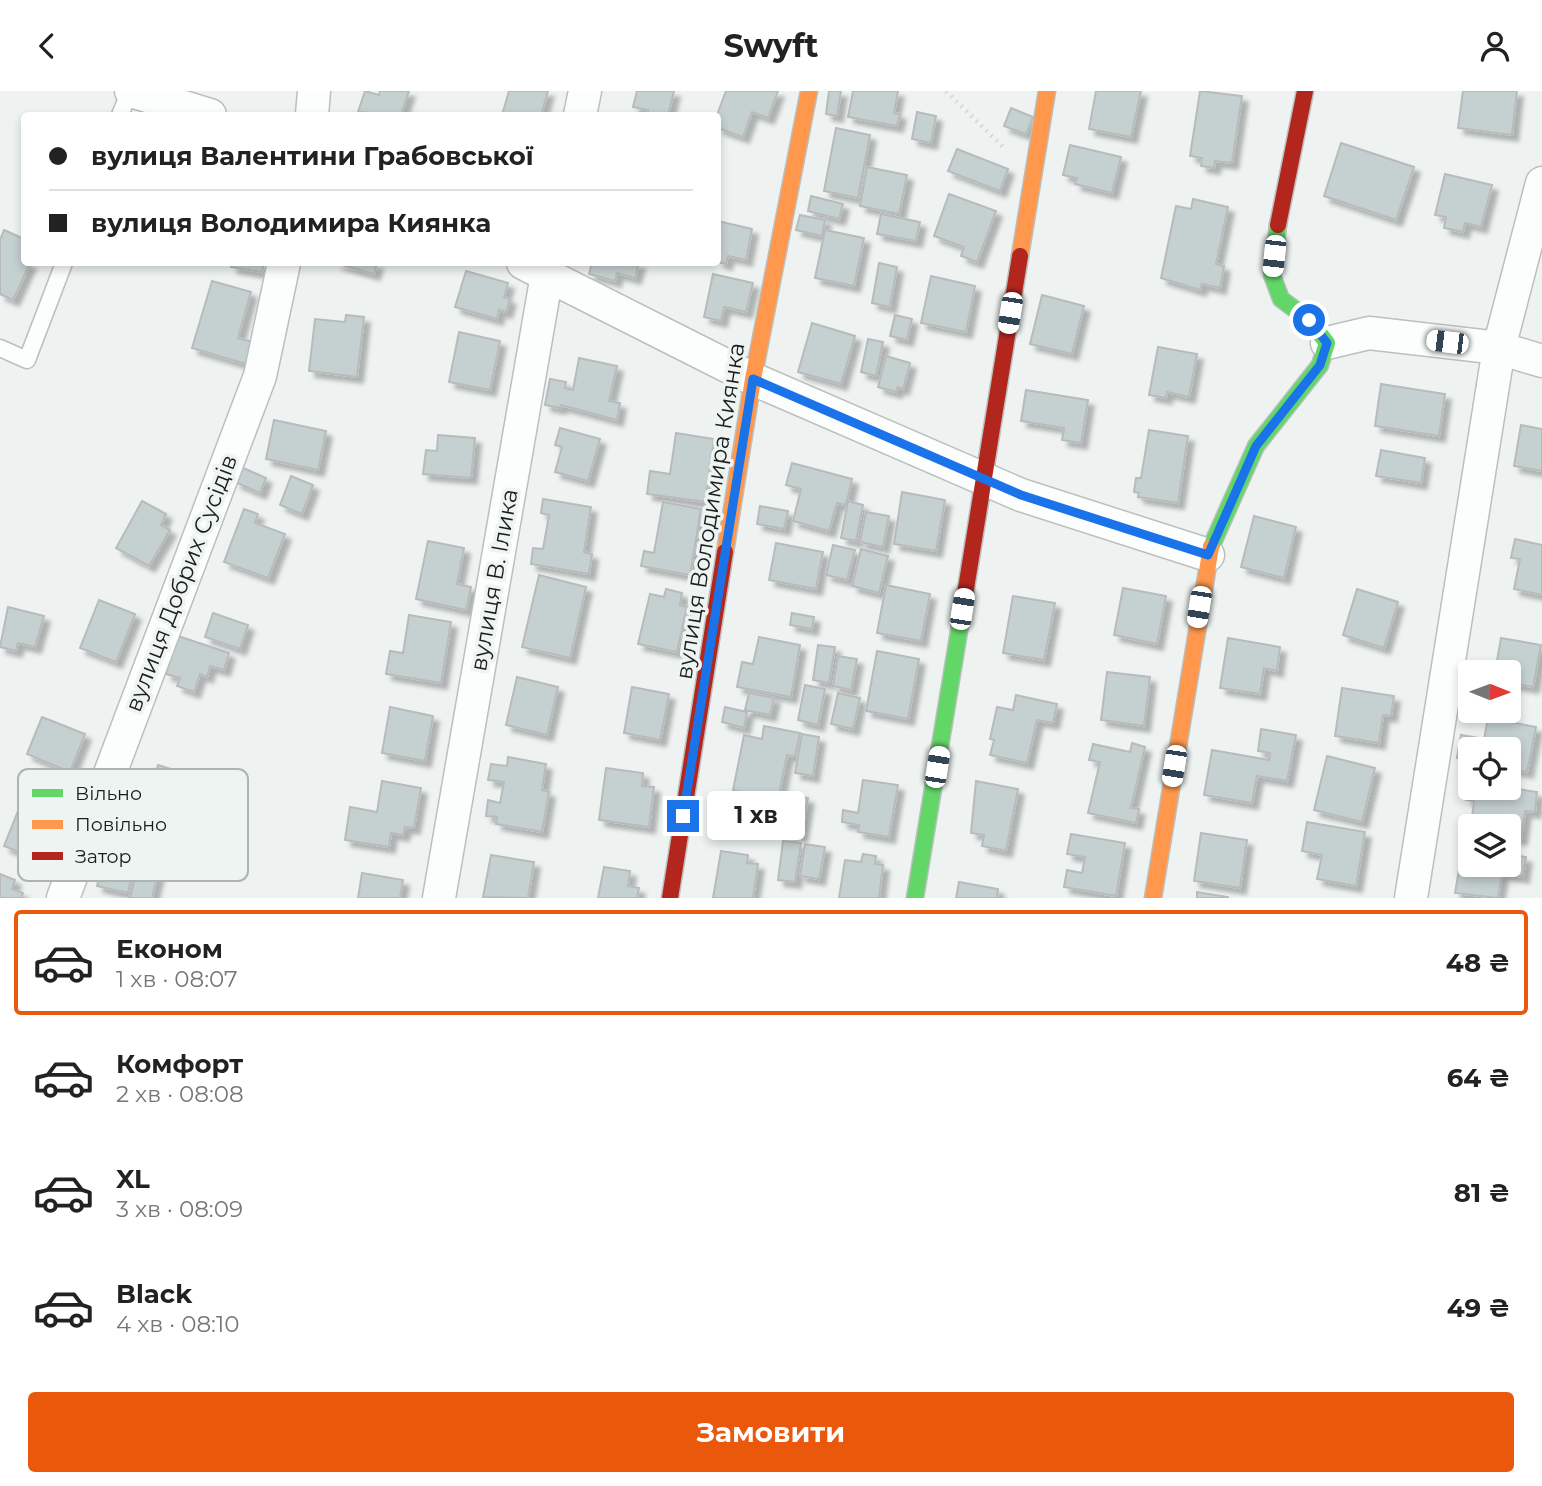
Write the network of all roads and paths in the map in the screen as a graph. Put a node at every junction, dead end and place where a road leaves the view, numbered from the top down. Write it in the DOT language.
graph roads {
  1 [pos="130,91"];
  2 [pos="314,91"];
  3 [pos="585,91"];
  4 [pos="809,91"];
  5 [pos="946,91"];
  6 [pos="1047,91"];
  7 [pos="1305,91"];
  8 [pos="121,112"];
  9 [pos="200,112"];
  10 [pos="312,112"];
  11 [pos="581,112"];
  12 [pos="1033,176"];
  13 [pos="1542,183"];
  14 [pos="63,266"];
  15 [pos="283,266"];
  16 [pos="540,267"];
  17 [pos="1327,343"];
  18 [pos="0,348"];
  19 [pos="1499,348"];
  20 [pos="1542,361"];
  21 [pos="753,379"];
  22 [pos="984,478"];
  23 [pos="1208,555"];
  24 [pos="111,769"];
  25 [pos="68,881"];
  26 [pos="62,898"];
  27 [pos="439,898"];
  28 [pos="670,898"];
  29 [pos="915,898"];
  30 [pos="1153,898"];
  31 [pos="1412,898"];
  1 -- 8 [label="lane"];
  1 -- 9 [label="street"];
  2 -- 10 [label="street"];
  3 -- 11 [label="street"];
  4 -- 21 [label="street, вулиця Володимира Киянка"];
  5 -- 12 [label="path"];
  6 -- 12 [label="street"];
  7 -- 17 [label="street"];
  12 -- 22 [label="street"];
  13 -- 19 [label="street"];
  14 -- 18 [label="lane"];
  15 -- 24 [label="street, вулиця Добрих Сусідів"];
  16 -- 21 [label="street"];
  16 -- 27 [label="street, вулиця В. Ілика"];
  17 -- 19 [label="street"];
  17 -- 23 [label="street"];
  19 -- 20 [label="street"];
  19 -- 31 [label="street"];
  21 -- 22 [label="street"];
  21 -- 28 [label="street, вулиця Володимира Киянка"];
  22 -- 23 [label="street"];
  22 -- 29 [label="street"];
  23 -- 30 [label="street"];
  25 -- 26 [label="street, вулиця Добрих Сусідів"];
}
